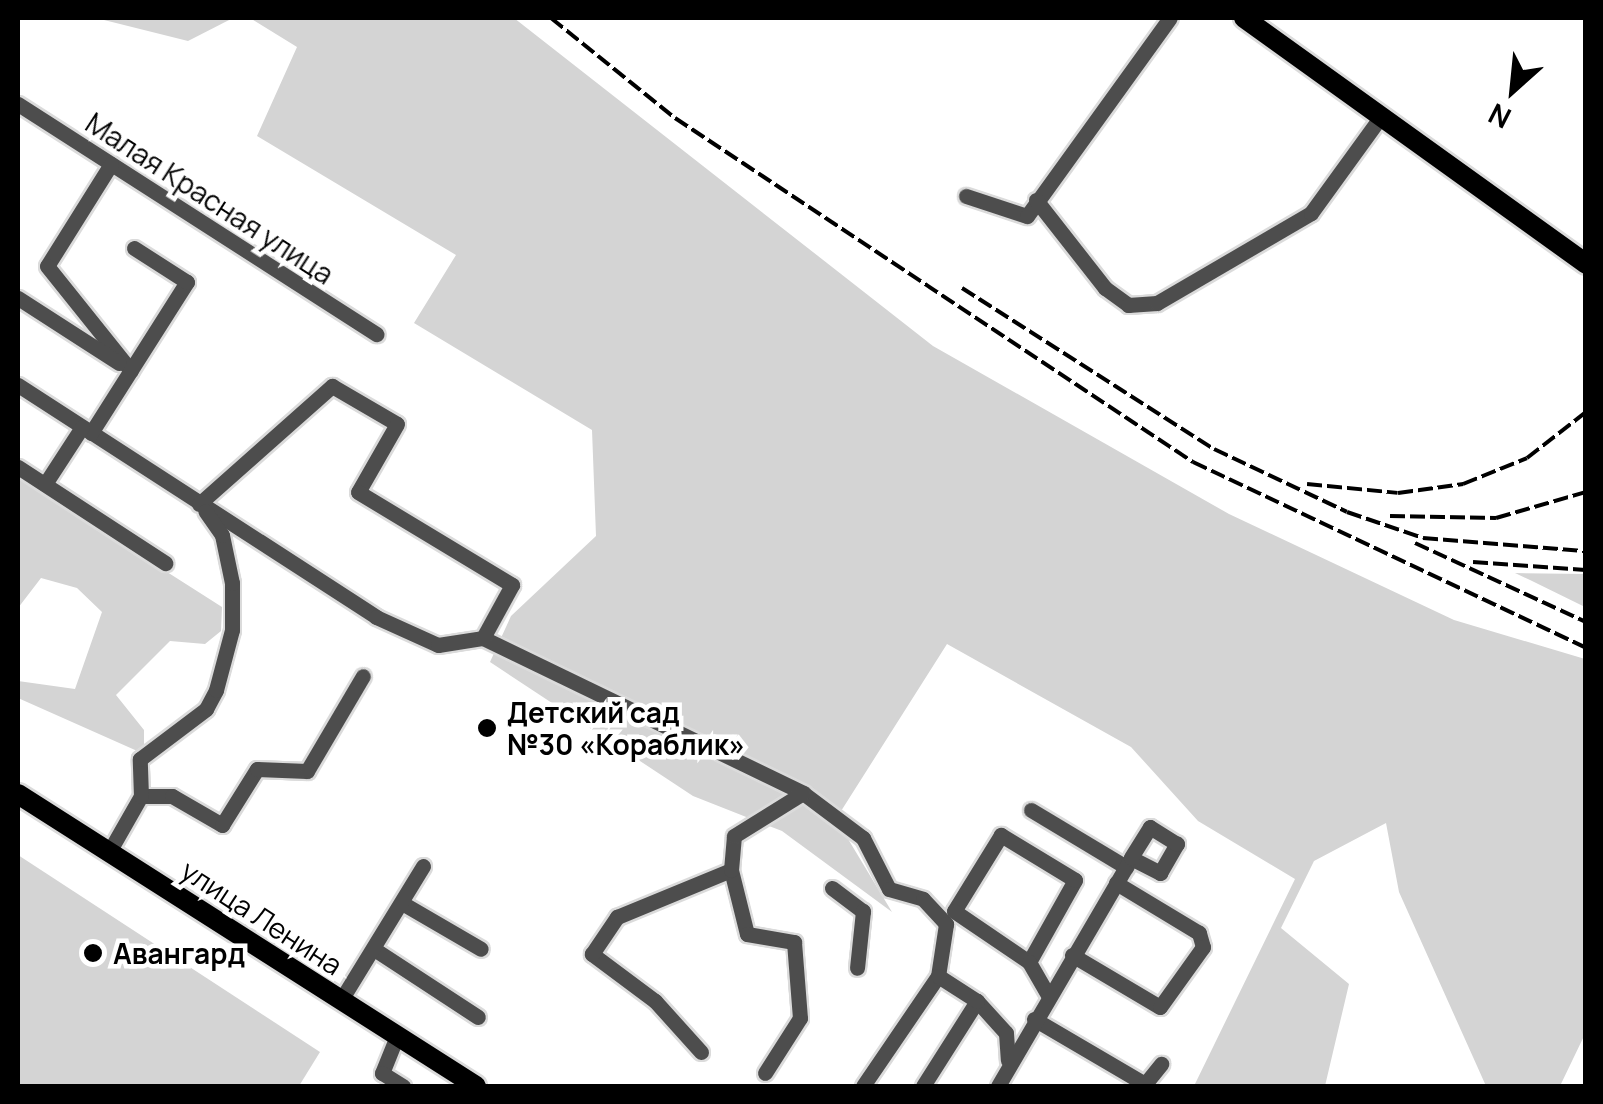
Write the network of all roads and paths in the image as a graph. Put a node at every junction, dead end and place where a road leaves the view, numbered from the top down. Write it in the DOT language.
graph roads {
  1 [pos="1170,18"];
  2 [pos="1244,18"];
  3 [pos="18,105"];
  4 [pos="1379,118"];
  5 [pos="110,164"];
  6 [pos="966,196"];
  7 [pos="1036,200"];
  8 [pos="134,248"];
  9 [pos="1586,264"];
  10 [pos="18,298"];
  11 [pos="376,334"];
  12 [pos="131,371"];
  13 [pos="18,385"];
  14 [pos="86,430"];
  15 [pos="18,467"];
  16 [pos="45,484"];
  17 [pos="199,504"];
  18 [pos="166,562"];
  19 [pos="483,638"];
  20 [pos="363,676"];
  21 [pos="803,793"];
  22 [pos="18,794"];
  23 [pos="141,796"];
  24 [pos="1031,810"];
  25 [pos="109,852"];
  26 [pos="424,866"];
  27 [pos="731,870"];
  28 [pos="1116,883"];
  29 [pos="832,888"];
  30 [pos="888,889"];
  31 [pos="402,903"];
  32 [pos="864,911"];
  33 [pos="374,949"];
  34 [pos="481,949"];
  35 [pos="1072,955"];
  36 [pos="1029,962"];
  37 [pos="858,968"];
  38 [pos="938,976"];
  39 [pos="1048,996"];
  40 [pos="341,1000"];
  41 [pos="978,1001"];
  42 [pos="478,1016"];
  43 [pos="1034,1018"];
  44 [pos="396,1036"];
  45 [pos="701,1052"];
  46 [pos="1008,1060"];
  47 [pos="1161,1064"];
  48 [pos="766,1073"];
  49 [pos="378,1080"];
  50 [pos="403,1086"];
  51 [pos="476,1086"];
  52 [pos="863,1086"];
  53 [pos="923,1086"];
  54 [pos="998,1086"];
  1 -- 7 [label="street"];
  2 -- 4 [label="main road"];
  3 -- 5 [label="street, Малая Красная улица"];
  4 -- 7 [label="street"];
  4 -- 9 [label="main road"];
  5 -- 11 [label="street, Малая Красная улица"];
  5 -- 12 [label="street"];
  6 -- 7 [label="street"];
  8 -- 12 [label="street"];
  10 -- 12 [label="street"];
  12 -- 14 [label="street"];
  13 -- 14 [label="street"];
  14 -- 16 [label="street"];
  14 -- 17 [label="street"];
  15 -- 16 [label="street"];
  16 -- 18 [label="street"];
  17 -- 19 [label="street"];
  17 -- 19 [label="street"];
  17 -- 23 [label="street"];
  19 -- 21 [label="street"];
  20 -- 23 [label="street"];
  21 -- 27 [label="street"];
  21 -- 30 [label="street"];
  22 -- 25 [label="main road, улица Ленина"];
  23 -- 25 [label="street"];
  24 -- 28 [label="street"];
  25 -- 40 [label="main road, улица Ленина"];
  26 -- 31 [label="street"];
  27 -- 45 [label="street"];
  27 -- 48 [label="street"];
  28 -- 35 [label="street"];
  28 -- 35 [label="street"];
  29 -- 32 [label="street"];
  30 -- 32 [label="street"];
  30 -- 38 [label="street"];
  31 -- 33 [label="street"];
  31 -- 34 [label="street"];
  32 -- 37 [label="street"];
  33 -- 40 [label="street"];
  33 -- 42 [label="street"];
  35 -- 39 [label="street"];
  36 -- 36 [label="street"];
  36 -- 39 [label="street"];
  38 -- 41 [label="street"];
  38 -- 52 [label="street"];
  39 -- 43 [label="street"];
  40 -- 44 [label="main road, улица Ленина"];
  41 -- 46 [label="street"];
  41 -- 53 [label="street"];
  43 -- 46 [label="street"];
  43 -- 47 [label="street"];
  44 -- 49 [label="street"];
  44 -- 51 [label="main road, улица Ленина"];
  46 -- 54 [label="street"];
  49 -- 50 [label="street"];
}
